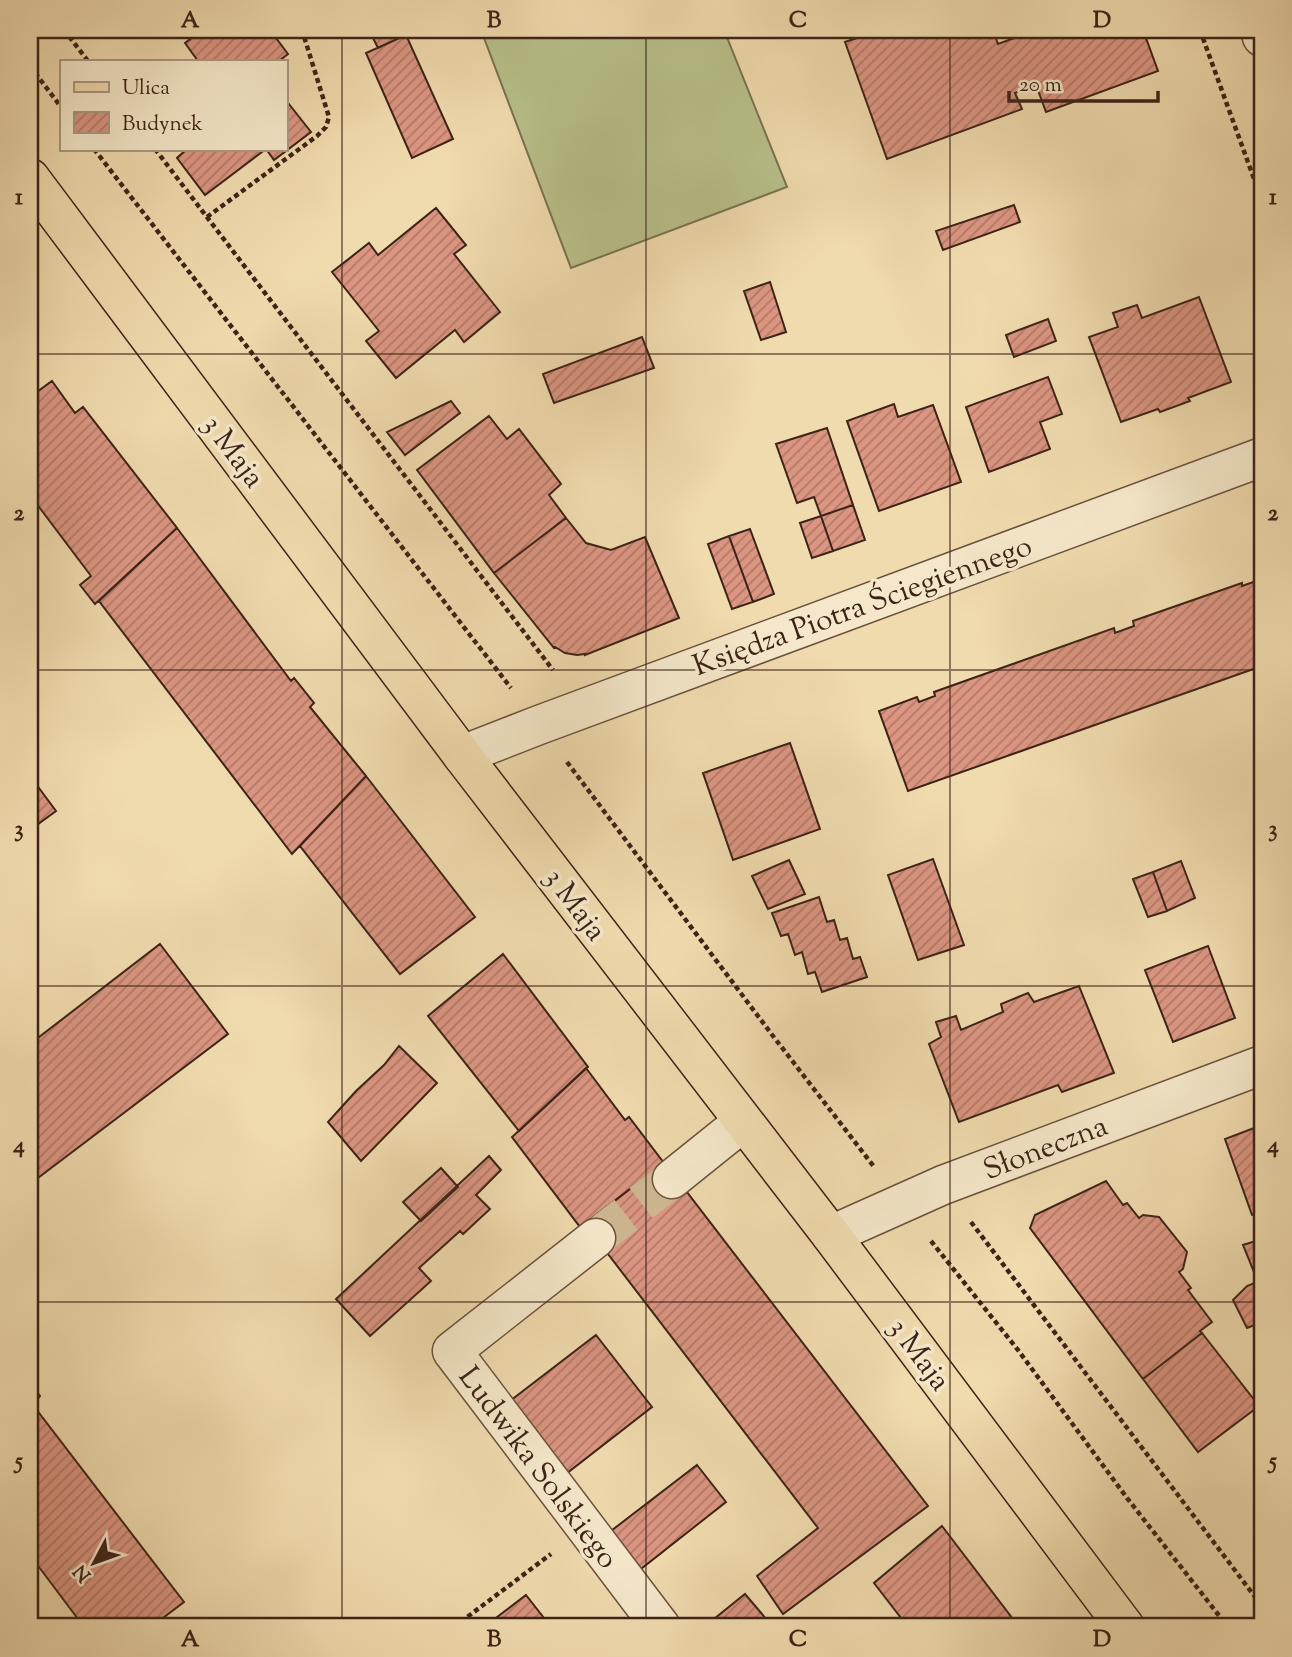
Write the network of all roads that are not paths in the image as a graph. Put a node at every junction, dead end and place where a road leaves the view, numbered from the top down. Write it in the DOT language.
graph roads {
  1 [pos="1260,30"];
  2 [pos="1262,37"];
  3 [pos="30,178"];
  4 [pos="1262,457"];
  5 [pos="462,755"];
  6 [pos="1262,1065"];
  7 [pos="743,1122"];
  8 [pos="672,1179"];
  9 [pos="831,1236"];
  10 [pos="596,1238"];
  11 [pos="661,1627"];
  12 [pos="1125,1627"];
  1 -- 2 [label="street"];
  3 -- 5 [label="main road, 3 Maja"];
  4 -- 5 [label="street, Księdza Piotra Ściegiennego"];
  5 -- 7 [label="main road, 3 Maja"];
  6 -- 9 [label="street, Słoneczna"];
  7 -- 8 [label="street"];
  7 -- 9 [label="main road, 3 Maja"];
  9 -- 12 [label="main road, 3 Maja"];
  10 -- 11 [label="street, Ludwika Solskiego"];
}
